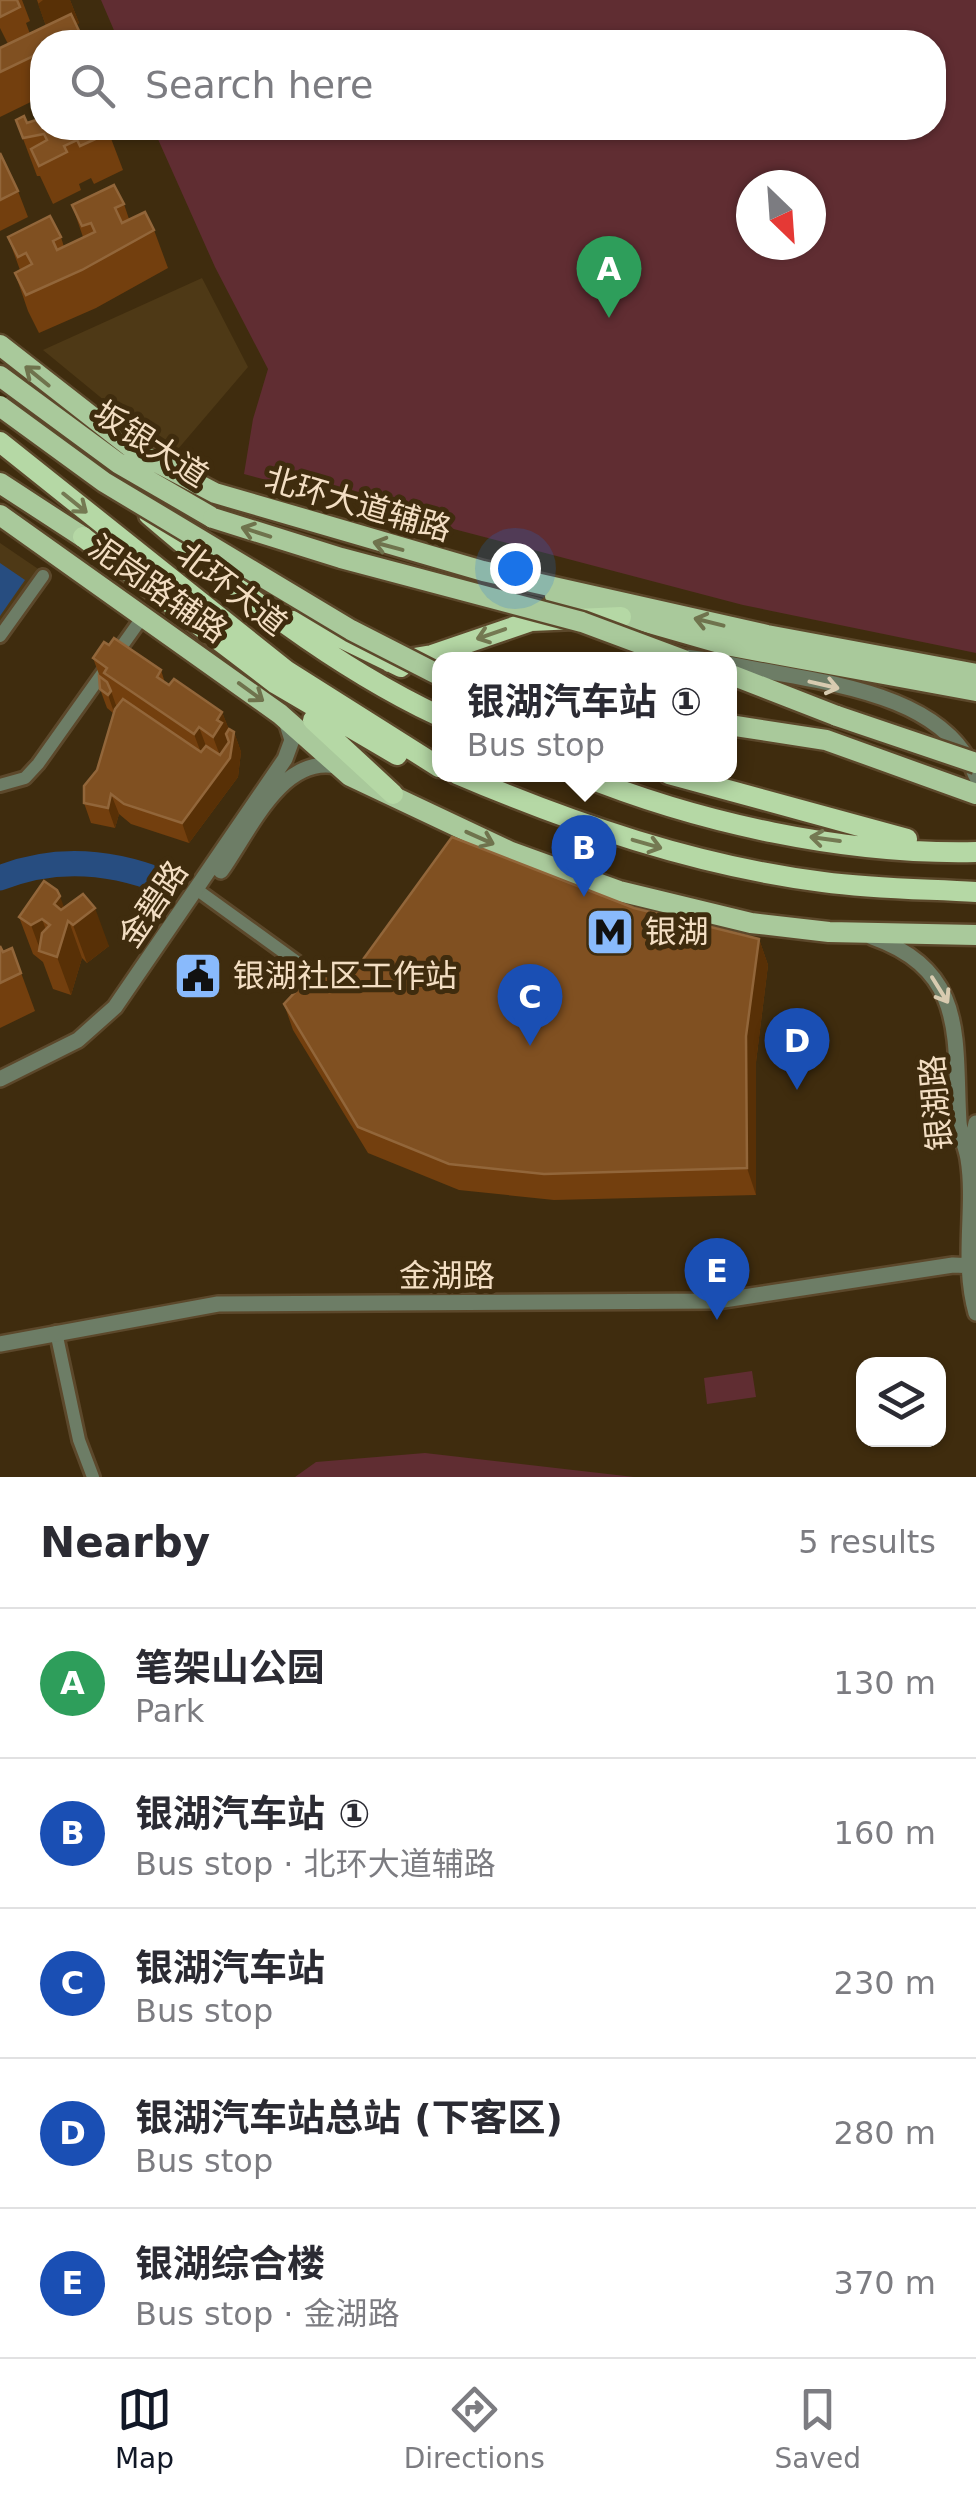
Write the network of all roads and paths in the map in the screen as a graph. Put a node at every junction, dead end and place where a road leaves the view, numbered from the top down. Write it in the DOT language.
graph roads {
  1 [pos="0,346"];
  2 [pos="0,376"];
  3 [pos="0,395"];
  4 [pos="0,406"];
  5 [pos="0,442"];
  6 [pos="0,473"];
  7 [pos="0,483"];
  8 [pos="47,511"];
  9 [pos="0,515"];
  10 [pos="83,537"];
  11 [pos="482,570"];
  12 [pos="44,576"];
  13 [pos="144,615"];
  14 [pos="274,615"];
  15 [pos="621,617"];
  16 [pos="0,636"];
  17 [pos="441,652"];
  18 [pos="663,652"];
  19 [pos="432,655"];
  20 [pos="390,662"];
  21 [pos="737,666"];
  22 [pos="432,671"];
  23 [pos="737,677"];
  24 [pos="432,681"];
  25 [pos="276,684"];
  26 [pos="973,687"];
  27 [pos="432,712"];
  28 [pos="280,714"];
  29 [pos="737,727"];
  30 [pos="432,762"];
  31 [pos="976,763"];
  32 [pos="432,764"];
  33 [pos="336,766"];
  34 [pos="976,776"];
  35 [pos="478,782"];
  36 [pos="599,782"];
  37 [pos="700,782"];
  38 [pos="0,785"];
  39 [pos="393,794"];
  40 [pos="976,794"];
  41 [pos="966,852"];
  42 [pos="200,892"];
  43 [pos="976,892"];
  44 [pos="864,934"];
  45 [pos="976,935"];
  46 [pos="333,988"];
  47 [pos="0,1079"];
  48 [pos="0,1090"];
  49 [pos="976,1124"];
  50 [pos="968,1159"];
  51 [pos="972,1258"];
  52 [pos="976,1313"];
  53 [pos="56,1332"];
  54 [pos="0,1344"];
  55 [pos="93,1477"];
  11 -- 1 [label="main road, 北环大道辅路, one-way"];
  18 -- 2 [label="main road, 坂银大道, one-way, bridge"];
  3 -- 14 [label="highway, 北环大道"];
  4 -- 22 [label="main road, 坂银大道, bridge"];
  5 -- 30 [label="highway, 北环大道, one-way"];
  6 -- 8 [label="main road"];
  7 -- 8 [label="main road"];
  8 -- 10 [label="main road"];
  9 -- 13 [label="main road, 泥岗路辅路"];
  10 -- 25 [label="highway"];
  11 -- 15 [label="main road"];
  26 -- 11 [label="main road, 北环大道辅路, one-way"];
  12 -- 16 [label="street"];
  13 -- 28 [label="main road, 泥岗路辅路, one-way"];
  13 -- 38 [label="street"];
  14 -- 20 [label="highway"];
  14 -- 27 [label="highway, 北环大道"];
  15 -- 17 [label="highway, one-way"];
  15 -- 26 [label="main road"];
  19 -- 20 [label="highway, one-way"];
  20 -- 24 [label="highway"];
  21 -- 34 [label="street, one-way"];
  23 -- 31 [label="main road, bridge"];
  25 -- 32 [label="highway"];
  25 -- 39 [label="highway"];
  28 -- 33 [label="main road"];
  28 -- 42 [label="street, 金碧路"];
  29 -- 40 [label="main road"];
  33 -- 39 [label="main road"];
  33 -- 42 [label="street, 金碧路"];
  35 -- 43 [label="highway, one-way"];
  41 -- 36 [label="highway, one-way"];
  37 -- 41 [label="highway"];
  39 -- 44 [label="main road, one-way"];
  42 -- 46 [label="street"];
  42 -- 47 [label="street, 金碧路"];
  42 -- 48 [label="street, 金碧路"];
  44 -- 45 [label="main road"];
  44 -- 50 [label="street, 银湖路, one-way"];
  49 -- 50 [label="street"];
  50 -- 51 [label="street, 银湖路"];
  51 -- 52 [label="street, 银湖路"];
  51 -- 53 [label="street, 金湖路"];
  53 -- 54 [label="street, 金湖路"];
  53 -- 55 [label="street"];
}
